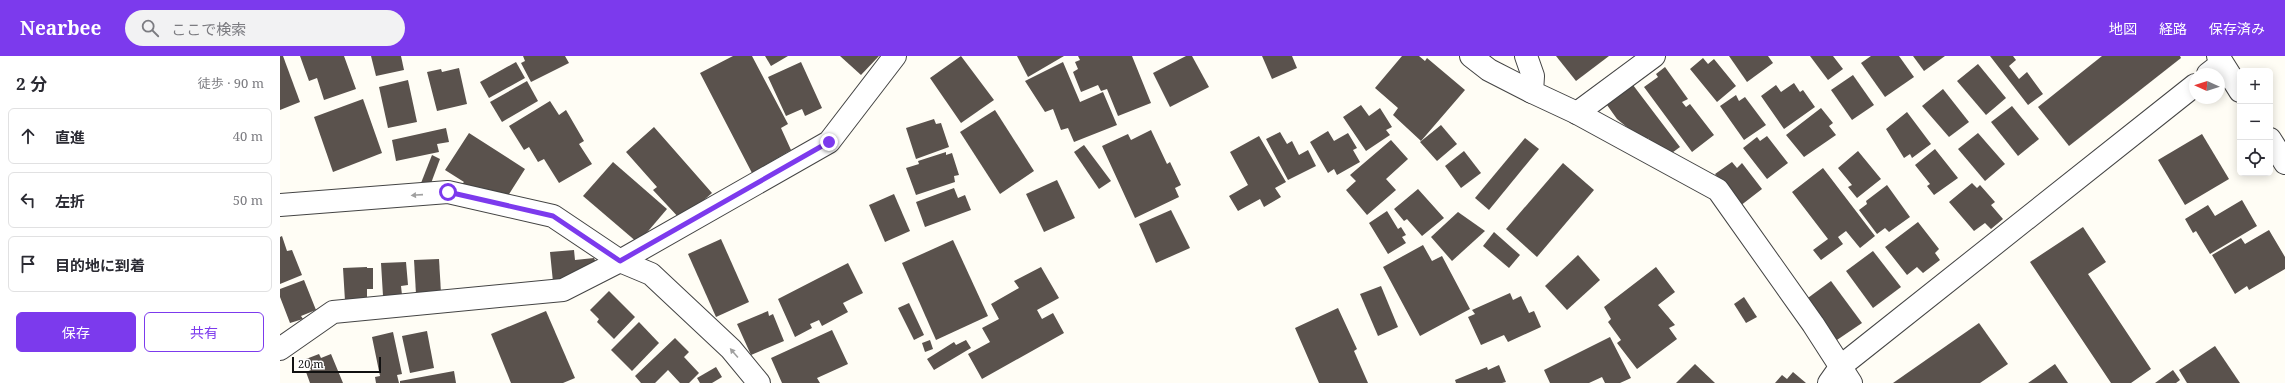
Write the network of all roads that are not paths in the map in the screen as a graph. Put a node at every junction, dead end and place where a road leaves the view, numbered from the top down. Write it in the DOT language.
graph roads {
  1 [pos="895,56"];
  2 [pos="1471,56"];
  3 [pos="1526,56"];
  4 [pos="1654,56"];
  5 [pos="2216,64"];
  6 [pos="2237,88"];
  7 [pos="2189,89"];
  8 [pos="1532,92"];
  9 [pos="1577,113"];
  10 [pos="2271,140"];
  11 [pos="2285,163"];
  12 [pos="280,205"];
  13 [pos="620,261"];
  14 [pos="280,349"];
  15 [pos="1840,377"];
  16 [pos="759,383"];
  1 -- 13 [label="street"];
  2 -- 8 [label="street"];
  3 -- 8 [label="street"];
  4 -- 9 [label="street"];
  5 -- 6 [label="street"];
  7 -- 15 [label="street"];
  8 -- 9 [label="street"];
  9 -- 15 [label="street"];
  10 -- 11 [label="street"];
  13 -- 12 [label="street, one-way"];
  13 -- 14 [label="street"];
  16 -- 13 [label="street, one-way"];
}
